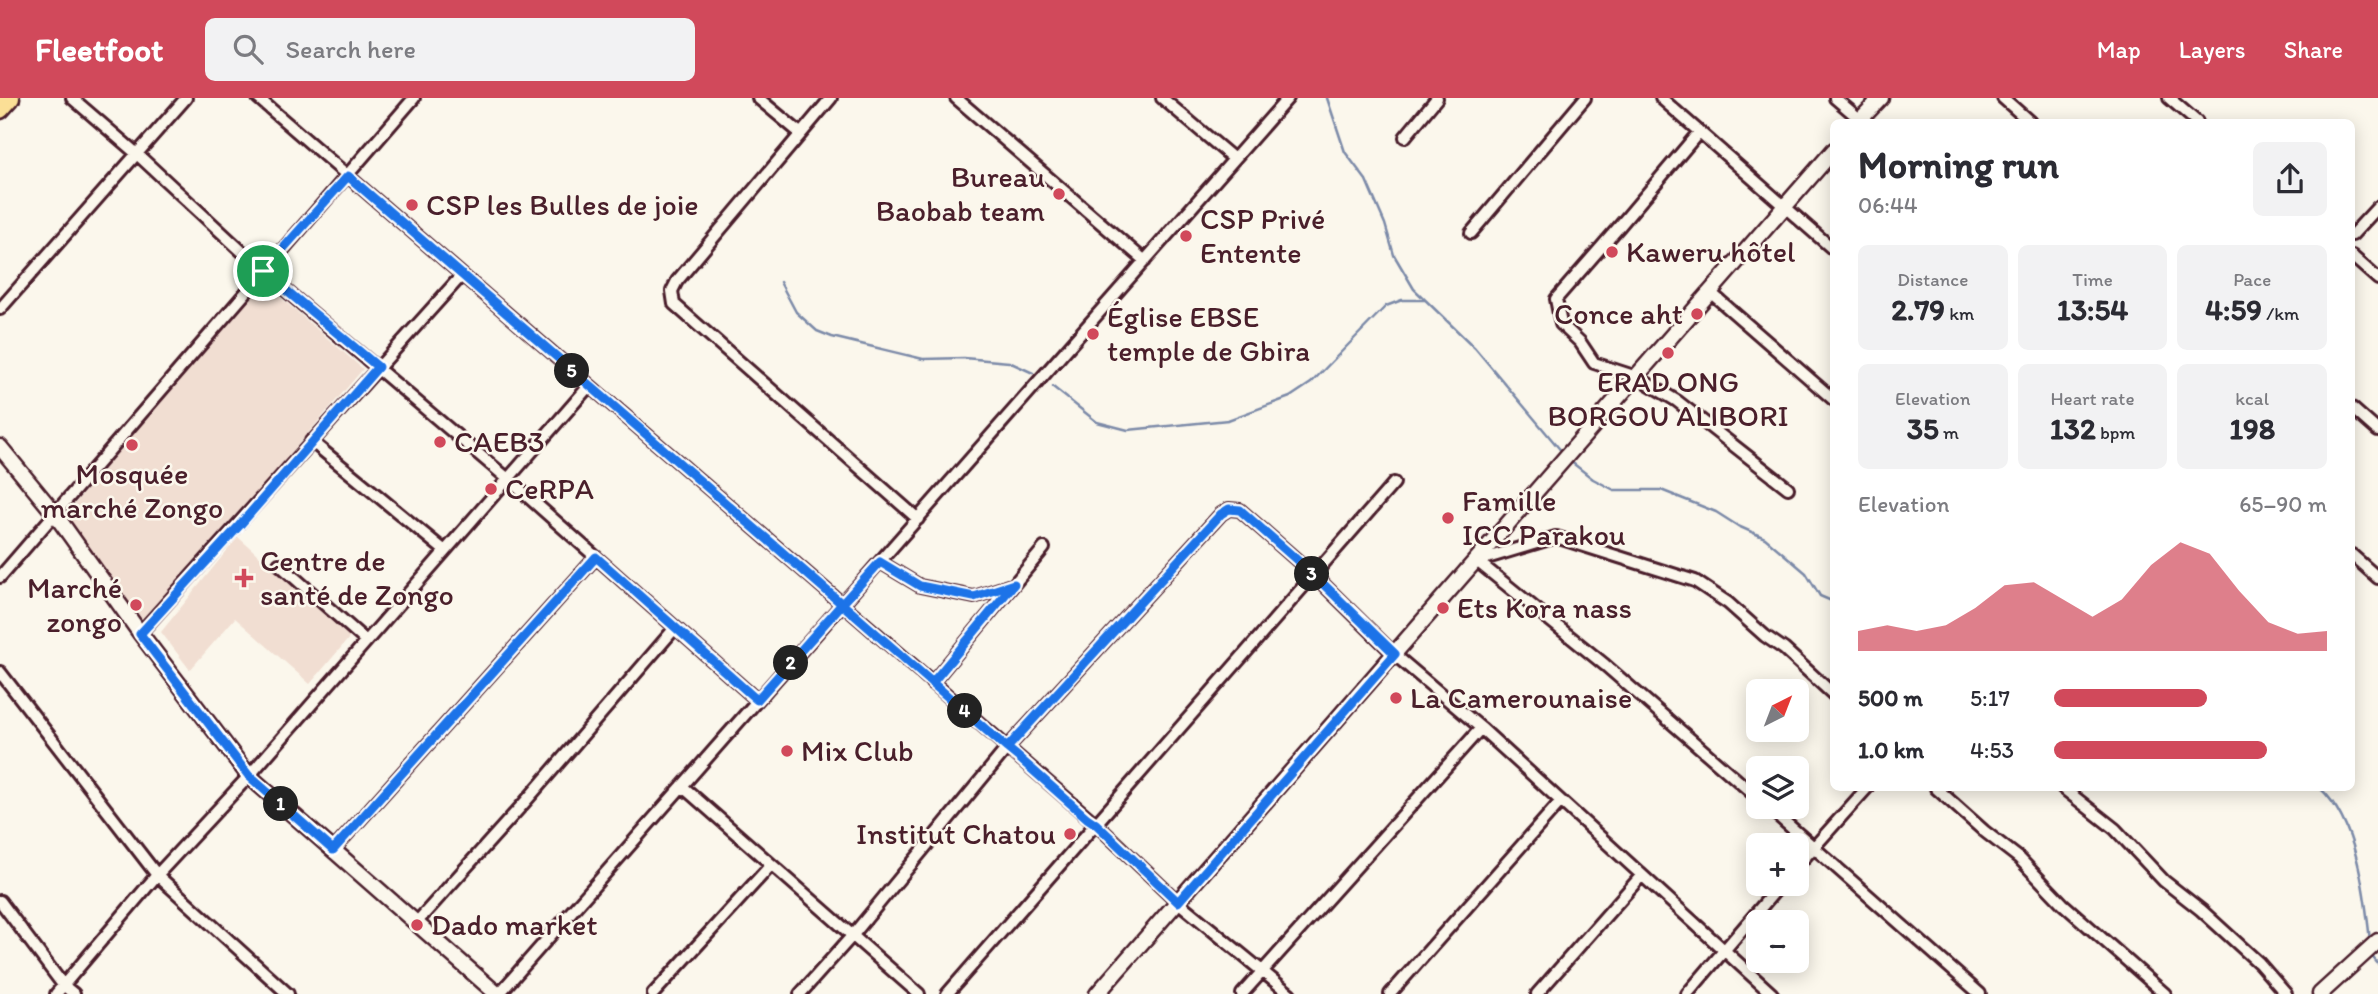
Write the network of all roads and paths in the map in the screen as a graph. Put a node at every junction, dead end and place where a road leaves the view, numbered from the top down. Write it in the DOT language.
graph roads {
  1 [pos="10,98"];
  2 [pos="72,98"];
  3 [pos="186,98"];
  4 [pos="258,98"];
  5 [pos="414,98"];
  6 [pos="758,98"];
  7 [pos="831,98"];
  8 [pos="956,98"];
  9 [pos="1161,98"];
  10 [pos="1288,98"];
  11 [pos="1437,98"];
  12 [pos="1585,98"];
  13 [pos="1661,98"];
  14 [pos="1835,98"];
  15 [pos="1881,98"];
  16 [pos="2003,98"];
  17 [pos="2169,98"];
  18 [pos="0,109"];
  19 [pos="1858,119"];
  20 [pos="1864,119"];
  21 [pos="2027,119"];
  22 [pos="2194,119"];
  23 [pos="1699,132"];
  24 [pos="800,133"];
  25 [pos="1405,137"];
  26 [pos="137,154"];
  27 [pos="1830,154"];
  28 [pos="1234,159"];
  29 [pos="348,176"];
  30 [pos="1783,207"];
  31 [pos="2378,207"];
  32 [pos="2355,232"];
  33 [pos="1471,233"];
  34 [pos="1830,247"];
  35 [pos="2355,259"];
  36 [pos="1145,261"];
  37 [pos="263,271"];
  38 [pos="462,275"];
  39 [pos="2378,279"];
  40 [pos="1710,292"];
  41 [pos="0,309"];
  42 [pos="378,367"];
  43 [pos="1637,377"];
  44 [pos="590,386"];
  45 [pos="1830,397"];
  46 [pos="2355,411"];
  47 [pos="2378,431"];
  48 [pos="311,441"];
  49 [pos="0,447"];
  50 [pos="508,479"];
  51 [pos="1394,483"];
  52 [pos="1788,488"];
  53 [pos="55,514"];
  54 [pos="918,519"];
  55 [pos="1044,548"];
  56 [pos="445,551"];
  57 [pos="596,557"];
  58 [pos="2355,558"];
  59 [pos="1477,561"];
  60 [pos="880,562"];
  61 [pos="279,564"];
  62 [pos="1314,575"];
  63 [pos="0,577"];
  64 [pos="2378,578"];
  65 [pos="1014,584"];
  66 [pos="842,604"];
  67 [pos="675,628"];
  68 [pos="140,634"];
  69 [pos="366,641"];
  70 [pos="1395,654"];
  71 [pos="0,673"];
  72 [pos="932,683"];
  73 [pos="1830,691"];
  74 [pos="757,700"];
  75 [pos="1480,727"];
  76 [pos="1007,748"];
  77 [pos="249,776"];
  78 [pos="682,786"];
  79 [pos="1746,788"];
  80 [pos="1864,791"];
  81 [pos="1939,791"];
  82 [pos="2067,791"];
  83 [pos="1561,801"];
  84 [pos="1782,819"];
  85 [pos="1096,824"];
  86 [pos="1814,847"];
  87 [pos="333,850"];
  88 [pos="1809,853"];
  89 [pos="771,865"];
  90 [pos="157,875"];
  91 [pos="1642,875"];
  92 [pos="1771,896"];
  93 [pos="0,901"];
  94 [pos="1178,902"];
  95 [pos="416,923"];
  96 [pos="852,936"];
  97 [pos="2376,943"];
  98 [pos="1723,950"];
  99 [pos="1263,970"];
  100 [pos="60,990"];
  101 [pos="74,994"];
  102 [pos="288,994"];
  103 [pos="498,994"];
  104 [pos="653,994"];
  105 [pos="800,994"];
  106 [pos="919,994"];
  107 [pos="947,994"];
  108 [pos="1097,994"];
  109 [pos="1242,994"];
  110 [pos="1290,994"];
  111 [pos="1390,994"];
  112 [pos="1537,994"];
  113 [pos="1687,994"];
  114 [pos="1772,994"];
  115 [pos="1980,994"];
  116 [pos="2165,994"];
  117 [pos="2286,994"];
  118 [pos="2320,994"];
  1 -- 18 [label="main road"];
  2 -- 26 [label="street"];
  3 -- 26 [label="street"];
  4 -- 29 [label="street"];
  5 -- 29 [label="street"];
  6 -- 24 [label="street"];
  7 -- 24 [label="street"];
  8 -- 36 [label="street"];
  9 -- 28 [label="street"];
  10 -- 28 [label="street"];
  11 -- 25 [label="street"];
  12 -- 33 [label="street"];
  13 -- 23 [label="street"];
  14 -- 19 [label="street"];
  15 -- 20 [label="street"];
  16 -- 21 [label="street"];
  17 -- 22 [label="street"];
  23 -- 30 [label="street"];
  23 -- 43 [label="street"];
  24 -- 54 [label="street"];
  26 -- 37 [label="street"];
  26 -- 41 [label="street"];
  27 -- 30 [label="street"];
  28 -- 36 [label="street"];
  29 -- 37 [label="street"];
  29 -- 38 [label="street"];
  30 -- 34 [label="street"];
  30 -- 40 [label="street"];
  31 -- 32 [label="street"];
  35 -- 39 [label="street"];
  36 -- 54 [label="street"];
  37 -- 42 [label="street"];
  37 -- 53 [label="street"];
  38 -- 42 [label="street"];
  38 -- 44 [label="street"];
  40 -- 43 [label="street"];
  40 -- 45 [label="street"];
  42 -- 48 [label="street"];
  42 -- 50 [label="street"];
  43 -- 52 [label="street"];
  43 -- 59 [label="street"];
  44 -- 50 [label="street"];
  44 -- 66 [label="street"];
  46 -- 47 [label="street"];
  48 -- 56 [label="street"];
  48 -- 68 [label="street"];
  49 -- 53 [label="street"];
  50 -- 56 [label="street"];
  50 -- 57 [label="street"];
  51 -- 62 [label="street"];
  53 -- 63 [label="street"];
  53 -- 68 [label="street"];
  54 -- 60 [label="street"];
  55 -- 65 [label="street"];
  56 -- 69 [label="street"];
  57 -- 67 [label="street"];
  57 -- 87 [label="street"];
  58 -- 64 [label="street"];
  59 -- 70 [label="street"];
  59 -- 73 [label="street"];
  59 -- 79 [label="street"];
  60 -- 65 [label="street"];
  60 -- 66 [label="street"];
  61 -- 69 [label="street"];
  62 -- 70 [label="street"];
  62 -- 76 [label="street"];
  62 -- 85 [label="street"];
  65 -- 72 [label="street"];
  66 -- 72 [label="street"];
  66 -- 74 [label="street"];
  67 -- 74 [label="street"];
  67 -- 95 [label="street"];
  68 -- 77 [label="street"];
  69 -- 77 [label="street"];
  70 -- 75 [label="street"];
  70 -- 94 [label="street"];
  71 -- 90 [label="street"];
  72 -- 76 [label="street"];
  74 -- 78 [label="street"];
  75 -- 83 [label="street"];
  75 -- 99 [label="street"];
  76 -- 85 [label="street"];
  76 -- 96 [label="street"];
  77 -- 87 [label="street"];
  77 -- 90 [label="street"];
  78 -- 89 [label="street"];
  78 -- 103 [label="street"];
  80 -- 86 [label="street"];
  81 -- 116 [label="street"];
  82 -- 117 [label="street"];
  83 -- 91 [label="street"];
  83 -- 111 [label="street"];
  84 -- 86 [label="street"];
  85 -- 94 [label="street"];
  85 -- 107 [label="street"];
  86 -- 88 [label="street"];
  86 -- 115 [label="street"];
  87 -- 95 [label="street"];
  89 -- 96 [label="street"];
  89 -- 104 [label="street"];
  90 -- 100 [label="street"];
  90 -- 102 [label="street"];
  91 -- 98 [label="street"];
  91 -- 112 [label="street"];
  92 -- 98 [label="street"];
  93 -- 100 [label="street"];
  94 -- 99 [label="street"];
  94 -- 108 [label="street"];
  95 -- 103 [label="street"];
  96 -- 105 [label="street"];
  96 -- 106 [label="street"];
  97 -- 118 [label="street"];
  98 -- 113 [label="street"];
  98 -- 114 [label="street"];
  99 -- 109 [label="street"];
  99 -- 110 [label="street"];
  100 -- 101 [label="street"];
}
